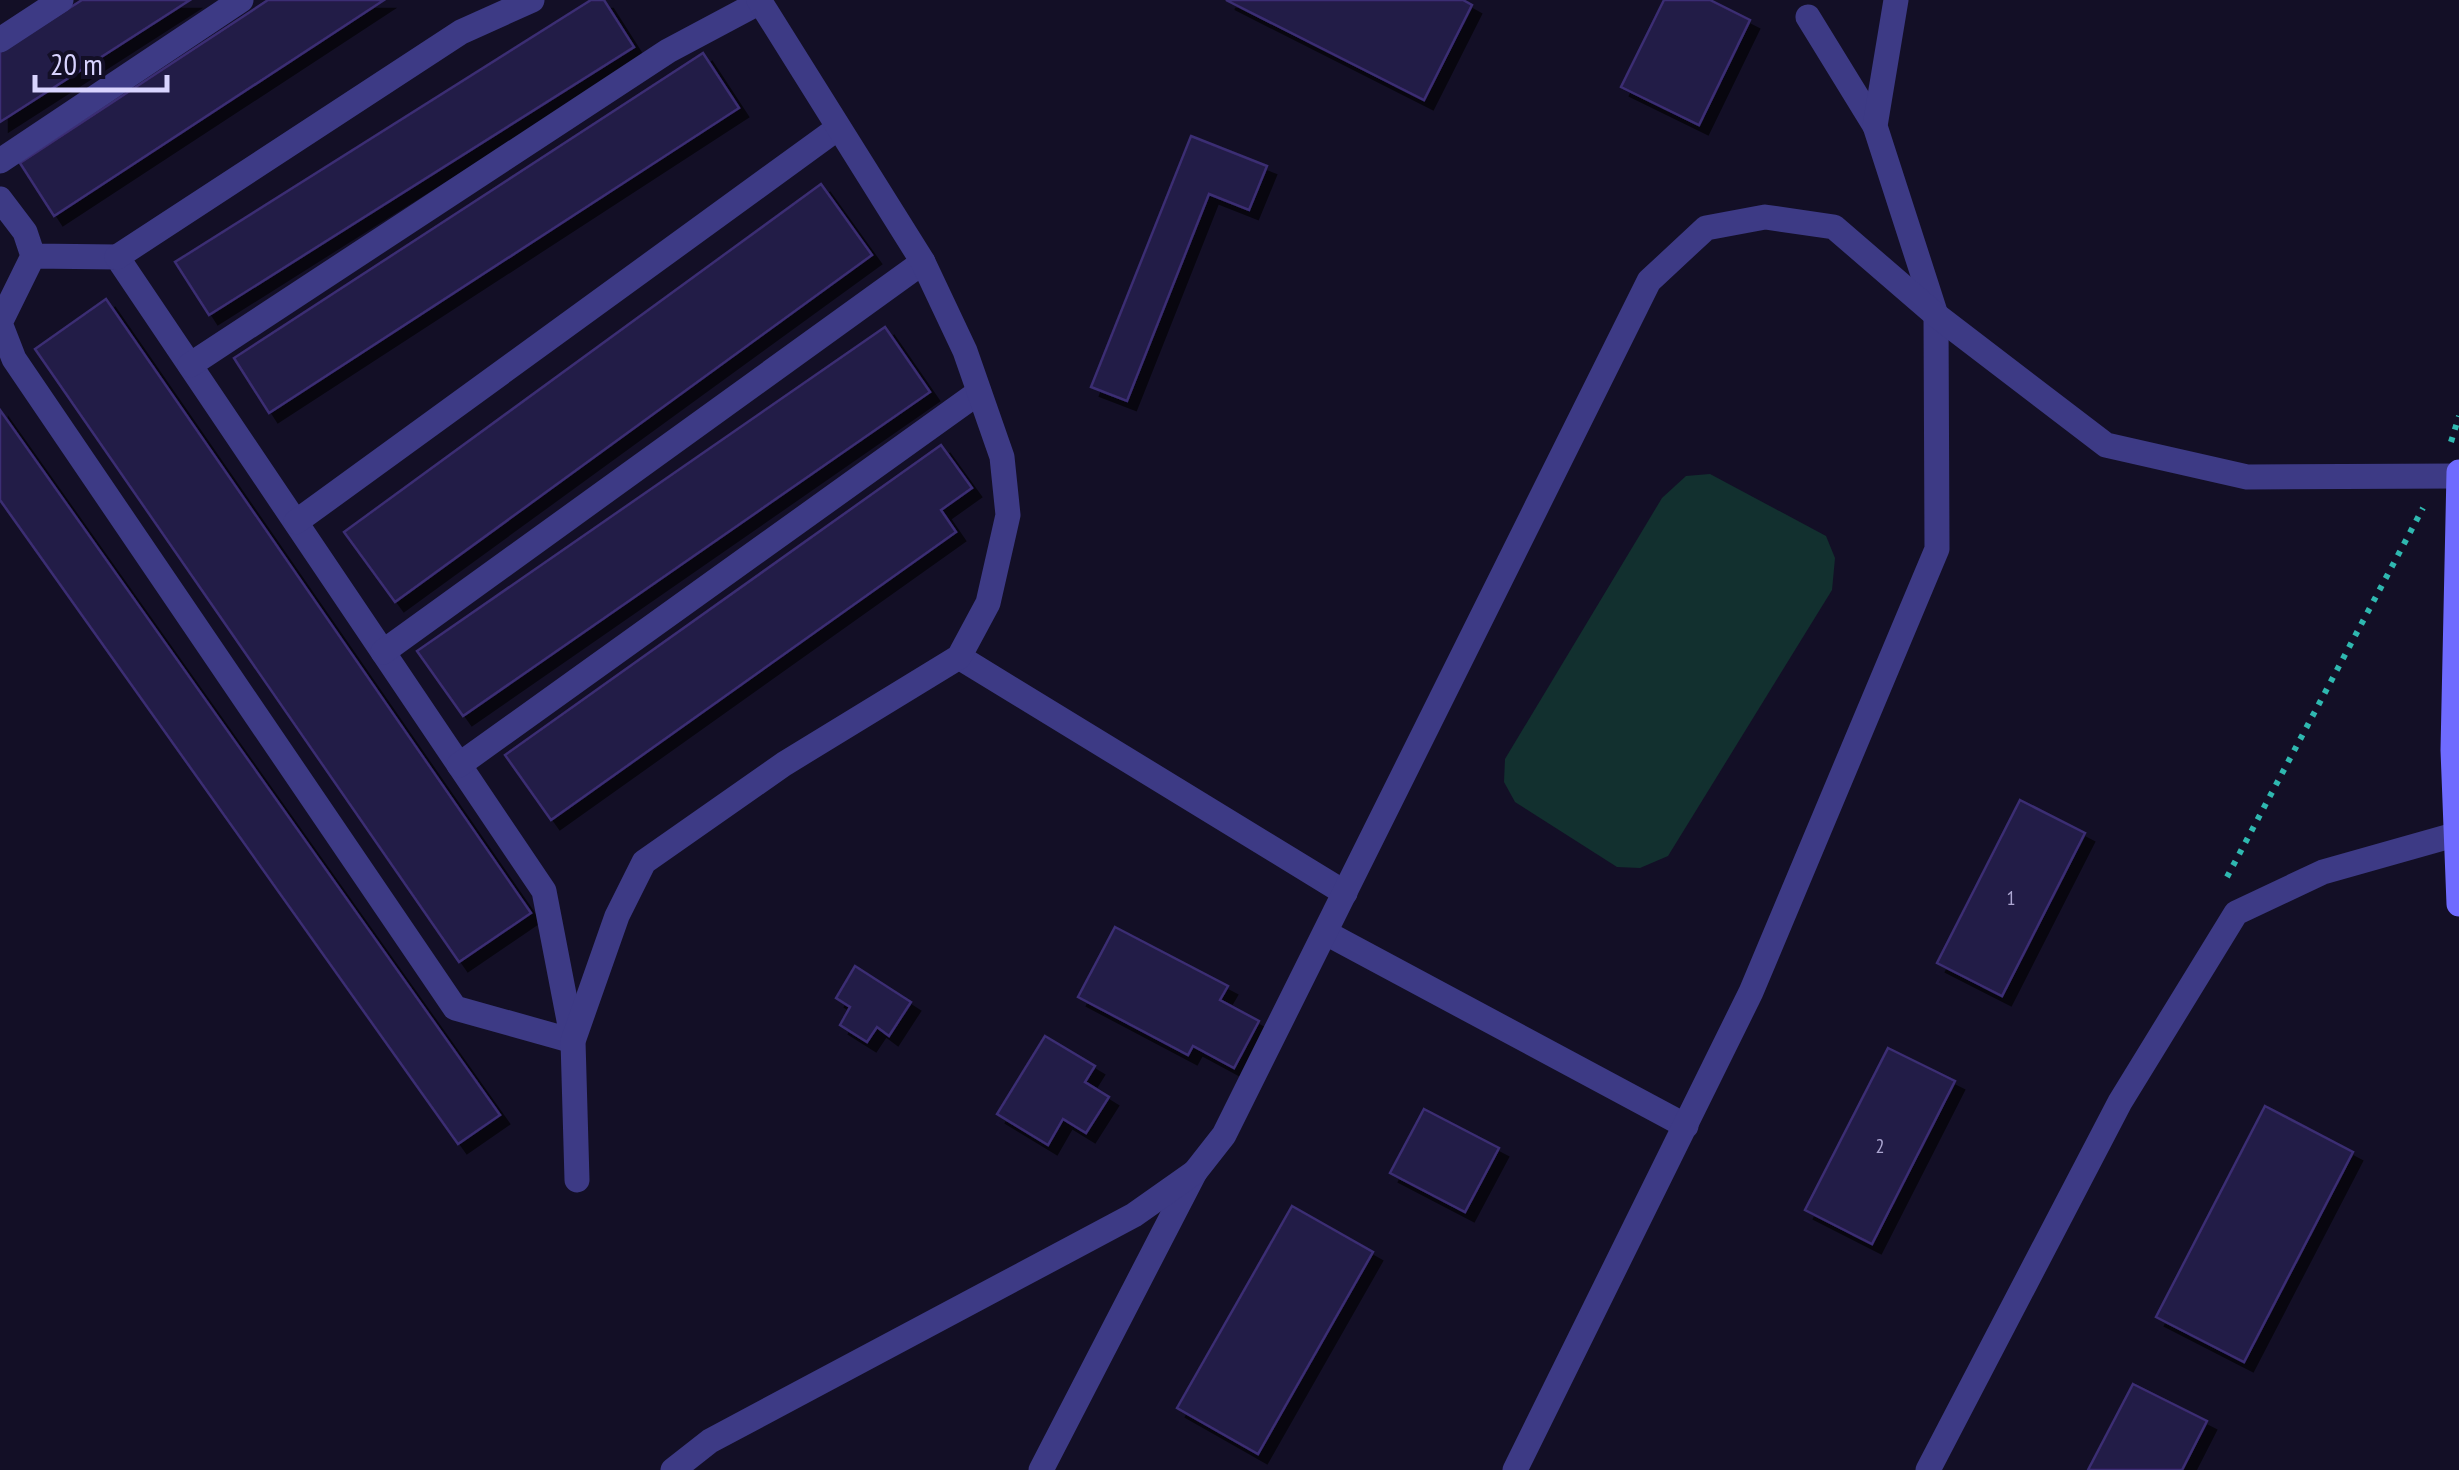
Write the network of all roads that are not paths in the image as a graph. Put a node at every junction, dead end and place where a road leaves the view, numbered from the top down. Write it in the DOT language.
graph roads {
  1 [pos="61,0"];
  2 [pos="241,0"];
  3 [pos="532,0"];
  4 [pos="1896,0"];
  5 [pos="760,1"];
  6 [pos="1808,17"];
  7 [pos="0,40"];
  8 [pos="1875,126"];
  9 [pos="838,128"];
  10 [pos="0,161"];
  11 [pos="0,199"];
  12 [pos="33,256"];
  13 [pos="116,257"];
  14 [pos="923,262"];
  15 [pos="1936,315"];
  16 [pos="190,366"];
  17 [pos="979,392"];
  18 [pos="2458,474"];
  19 [pos="296,522"];
  20 [pos="384,652"];
  21 [pos="959,657"];
  22 [pos="459,764"];
  23 [pos="2454,835"];
  24 [pos="1345,893"];
  25 [pos="2459,904"];
  26 [pos="1328,934"];
  27 [pos="573,1041"];
  28 [pos="1686,1126"];
  29 [pos="1196,1172"];
  30 [pos="577,1180"];
  31 [pos="673,1470"];
  32 [pos="1040,1470"];
  33 [pos="1515,1470"];
  34 [pos="1928,1470"];
  1 -- 7 [label="street"];
  2 -- 10 [label="street"];
  3 -- 13 [label="street"];
  4 -- 8 [label="street"];
  5 -- 9 [label="street"];
  5 -- 16 [label="street"];
  6 -- 8 [label="street"];
  8 -- 15 [label="street"];
  9 -- 14 [label="street"];
  9 -- 19 [label="street"];
  11 -- 12 [label="street"];
  12 -- 13 [label="street"];
  12 -- 27 [label="street"];
  13 -- 16 [label="street"];
  14 -- 17 [label="street"];
  14 -- 20 [label="street"];
  15 -- 18 [label="street"];
  15 -- 24 [label="street"];
  15 -- 28 [label="street"];
  16 -- 19 [label="street"];
  17 -- 21 [label="street"];
  17 -- 22 [label="street"];
  18 -- 23 [label="street"];
  19 -- 20 [label="street"];
  20 -- 22 [label="street"];
  21 -- 24 [label="street"];
  21 -- 27 [label="street"];
  22 -- 27 [label="street"];
  23 -- 25 [label="street"];
  23 -- 34 [label="street"];
  24 -- 26 [label="street"];
  26 -- 28 [label="street"];
  26 -- 29 [label="street"];
  27 -- 30 [label="street"];
  28 -- 33 [label="street"];
  29 -- 31 [label="street"];
  29 -- 32 [label="street"];
}
